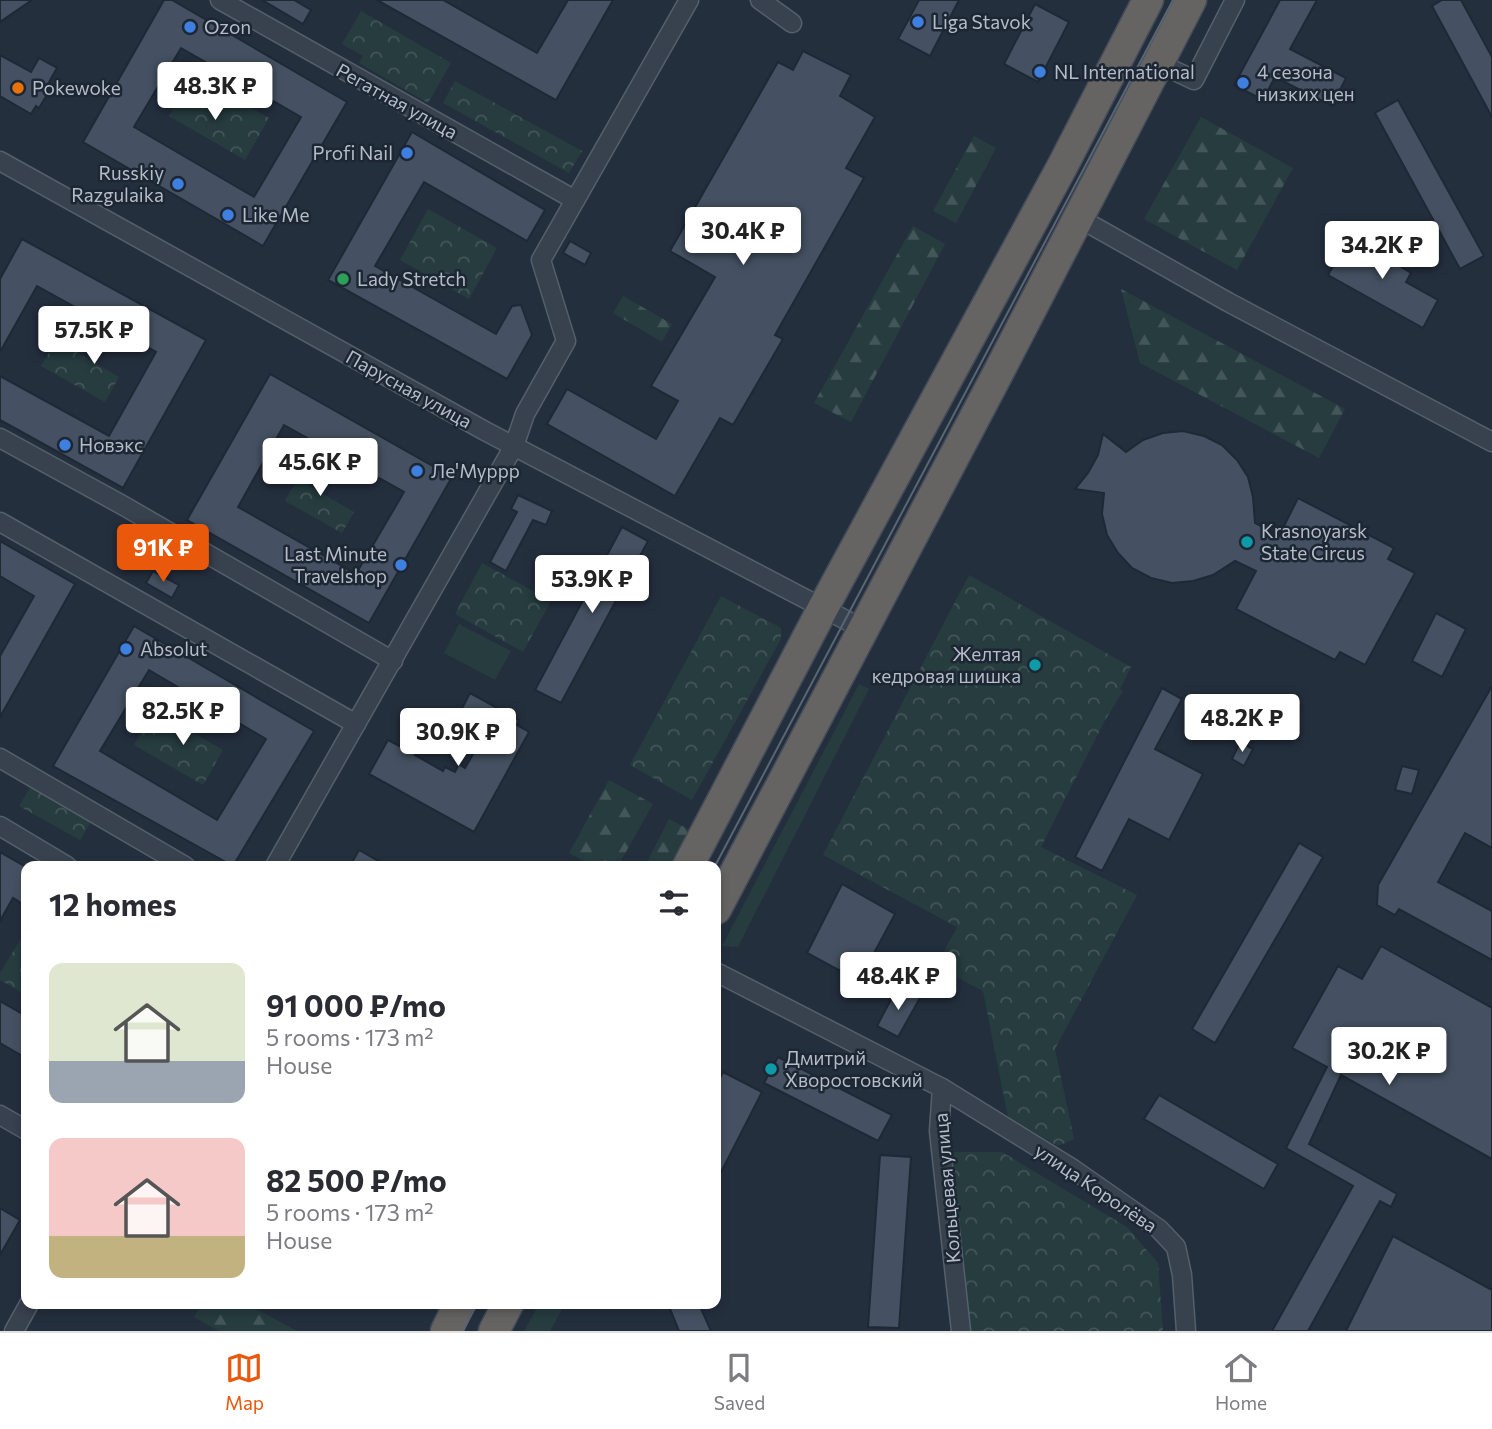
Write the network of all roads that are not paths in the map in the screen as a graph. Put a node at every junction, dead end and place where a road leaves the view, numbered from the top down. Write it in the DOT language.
graph roads {
  1 [pos="220,0"];
  2 [pos="689,0"];
  3 [pos="760,0"];
  4 [pos="1191,0"];
  5 [pos="1235,0"];
  6 [pos="1156,16"];
  7 [pos="792,23"];
  8 [pos="1158,63"];
  9 [pos="1,164"];
  10 [pos="575,200"];
  11 [pos="1079,218"];
  12 [pos="0,438"];
  13 [pos="1492,442"];
  14 [pos="514,446"];
  15 [pos="0,522"];
  16 [pos="823,608"];
  17 [pos="863,629"];
  18 [pos="393,661"];
  19 [pos="356,724"];
  20 [pos="0,758"];
  21 [pos="0,827"];
  22 [pos="58,861"];
  23 [pos="176,861"];
  24 [pos="278,861"];
  25 [pos="691,861"];
  26 [pos="721,899"];
  27 [pos="721,975"];
  28 [pos="942,1088"];
  29 [pos="0,1115"];
  30 [pos="21,1127"];
  31 [pos="26,1309"];
  32 [pos="457,1309"];
  33 [pos="505,1309"];
  34 [pos="14,1331"];
  35 [pos="446,1331"];
  36 [pos="494,1331"];
  37 [pos="961,1331"];
  38 [pos="1186,1331"];
  1 -- 10 [label="street, Регатная улица"];
  2 -- 10 [label="street"];
  3 -- 7 [label="street"];
  4 -- 6 [label="highway"];
  5 -- 8 [label="street"];
  6 -- 8 [label="highway"];
  6 -- 16 [label="highway"];
  8 -- 11 [label="highway"];
  9 -- 14 [label="street, Парусная улица"];
  10 -- 14 [label="street"];
  11 -- 13 [label="street"];
  11 -- 17 [label="highway"];
  12 -- 18 [label="street"];
  14 -- 16 [label="street, Парусная улица"];
  14 -- 18 [label="street"];
  15 -- 19 [label="street"];
  16 -- 17 [label="street, Парусная улица"];
  16 -- 25 [label="highway"];
  17 -- 26 [label="highway"];
  18 -- 19 [label="street"];
  19 -- 24 [label="street"];
  20 -- 23 [label="street"];
  21 -- 22 [label="street"];
  27 -- 28 [label="street, Кольцевая улица"];
  28 -- 37 [label="street, Кольцевая улица"];
  28 -- 38 [label="street, улица Королёва"];
  29 -- 30 [label="street"];
  31 -- 34 [label="street"];
  32 -- 35 [label="highway"];
  33 -- 36 [label="highway"];
}
